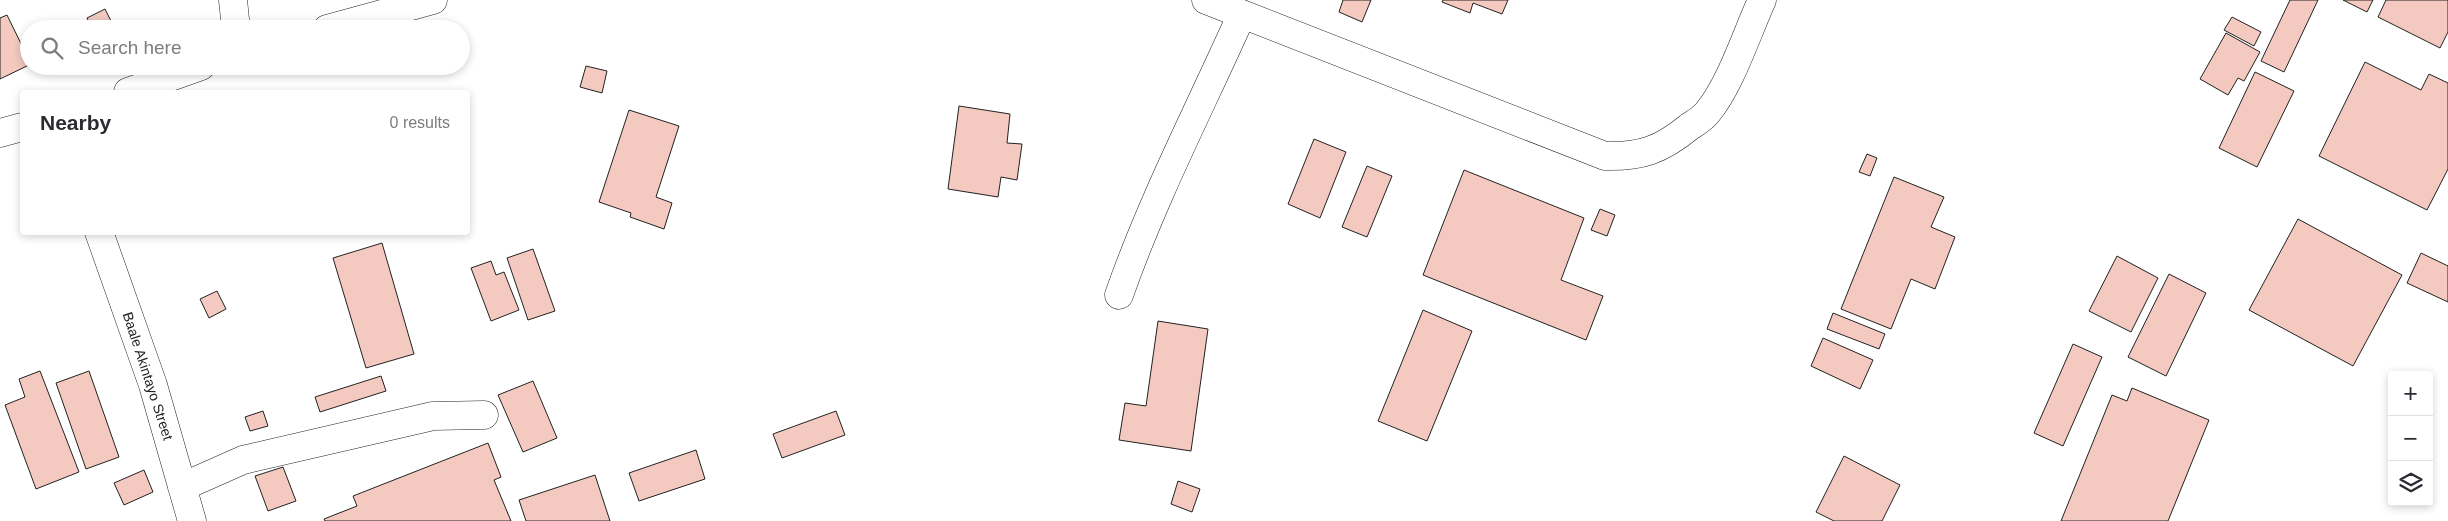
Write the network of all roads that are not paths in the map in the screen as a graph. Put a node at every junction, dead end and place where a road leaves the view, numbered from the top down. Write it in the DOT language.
graph roads {
  1 [pos="233,0"];
  2 [pos="433,0"];
  3 [pos="1206,0"];
  4 [pos="1762,0"];
  5 [pos="1242,14"];
  6 [pos="235,20"];
  7 [pos="360,20"];
  8 [pos="176,75"];
  9 [pos="134,90"];
  10 [pos="20,128"];
  11 [pos="0,133"];
  12 [pos="100,235"];
  13 [pos="1120,295"];
  14 [pos="484,414"];
  15 [pos="182,487"];
  16 [pos="192,521"];
  1 -- 6 [label="street"];
  2 -- 7 [label="street"];
  3 -- 5 [label="street"];
  4 -- 5 [label="street"];
  5 -- 13 [label="street"];
  8 -- 9 [label="street"];
  10 -- 11 [label="street"];
  12 -- 15 [label="street, Baale Akintayo Street"];
  14 -- 15 [label="street"];
  15 -- 16 [label="street, Baale Akintayo Street"];
}
